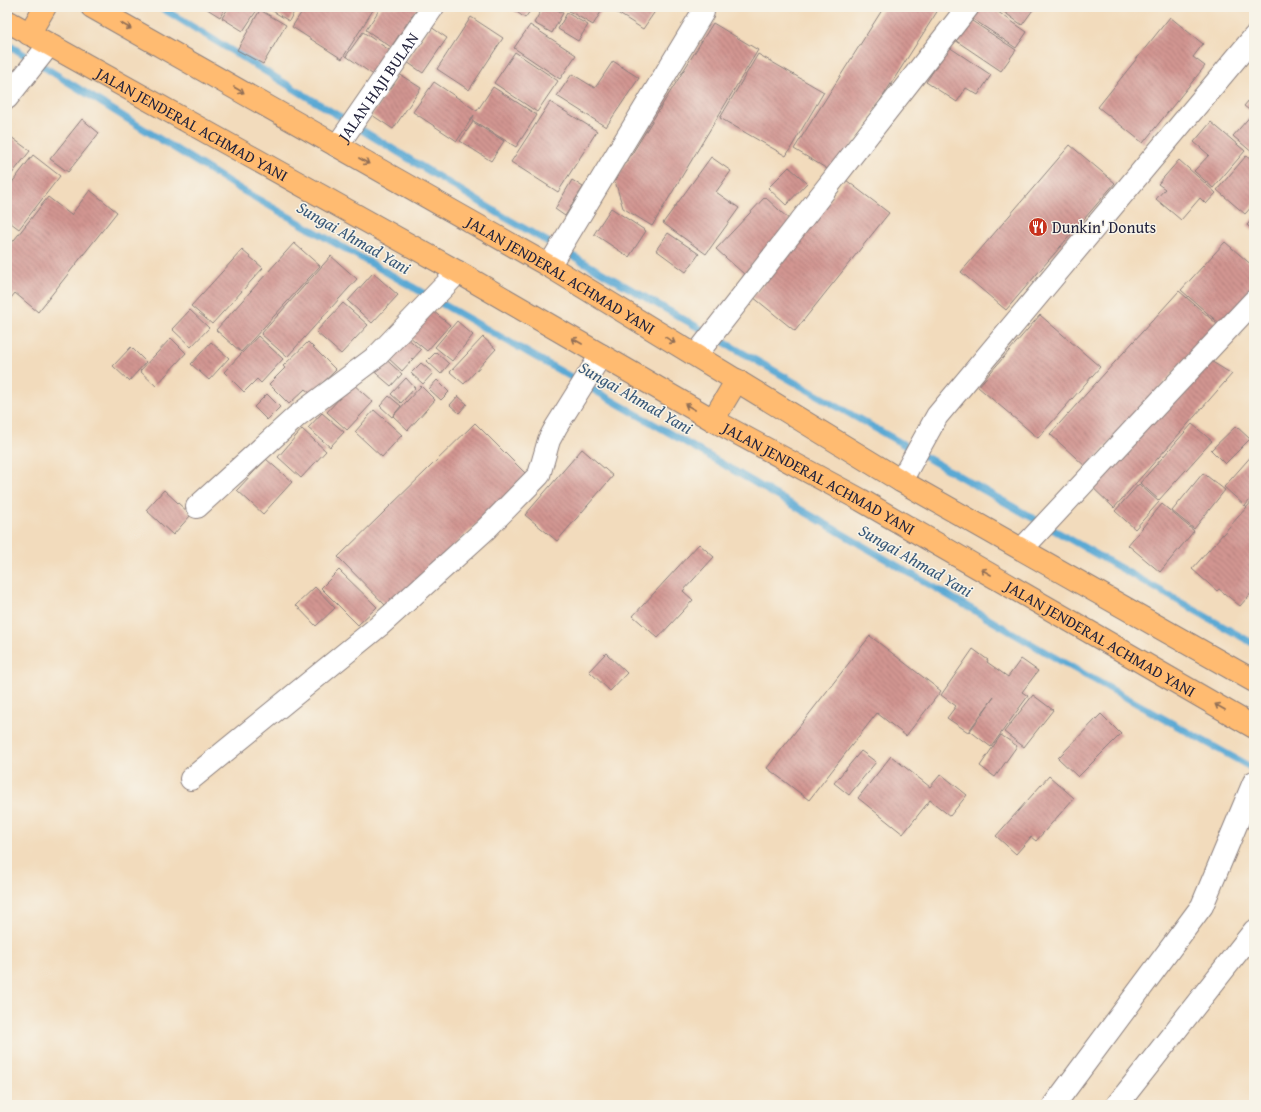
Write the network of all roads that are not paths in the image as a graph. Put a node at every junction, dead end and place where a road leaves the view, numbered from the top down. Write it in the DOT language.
graph roads {
  1 [pos="45,7"];
  2 [pos="92,7"];
  3 [pos="433,7"];
  4 [pos="968,7"];
  5 [pos="703,12"];
  6 [pos="7,21"];
  7 [pos="29,34"];
  8 [pos="1254,37"];
  9 [pos="49,45"];
  10 [pos="7,98"];
  11 [pos="341,139"];
  12 [pos="549,266"];
  13 [pos="458,272"];
  14 [pos="1254,301"];
  15 [pos="601,355"];
  16 [pos="696,355"];
  17 [pos="737,380"];
  18 [pos="713,420"];
  19 [pos="901,481"];
  20 [pos="196,508"];
  21 [pos="1029,542"];
  22 [pos="1254,681"];
  23 [pos="1254,727"];
  24 [pos="191,779"];
  25 [pos="1251,790"];
  26 [pos="1254,931"];
  27 [pos="1054,1105"];
  28 [pos="1116,1105"];
  1 -- 7 [label="highway"];
  2 -- 11 [label="highway, JALAN JENDERAL ACHMAD YANI, one-way"];
  3 -- 11 [label="street, JALAN HAJI BULAN"];
  4 -- 16 [label="street"];
  5 -- 12 [label="street"];
  6 -- 7 [label="highway, JALAN JENDERAL ACHMAD YANI"];
  7 -- 9 [label="highway, JALAN JENDERAL ACHMAD YANI"];
  8 -- 19 [label="street"];
  9 -- 10 [label="street"];
  9 -- 13 [label="highway, JALAN JENDERAL ACHMAD YANI"];
  11 -- 12 [label="highway, JALAN JENDERAL ACHMAD YANI, one-way"];
  12 -- 16 [label="highway, JALAN JENDERAL ACHMAD YANI, one-way"];
  15 -- 13 [label="highway, JALAN JENDERAL ACHMAD YANI, one-way"];
  13 -- 20 [label="street"];
  14 -- 21 [label="street"];
  18 -- 15 [label="highway, JALAN JENDERAL ACHMAD YANI, one-way"];
  15 -- 24 [label="street"];
  16 -- 17 [label="highway, JALAN JENDERAL ACHMAD YANI"];
  17 -- 18 [label="highway"];
  17 -- 19 [label="highway, JALAN JENDERAL ACHMAD YANI"];
  23 -- 18 [label="highway, JALAN JENDERAL ACHMAD YANI, one-way"];
  19 -- 21 [label="highway, JALAN JENDERAL ACHMAD YANI"];
  21 -- 22 [label="highway, JALAN JENDERAL ACHMAD YANI"];
  25 -- 27 [label="street"];
  26 -- 28 [label="street"];
}
